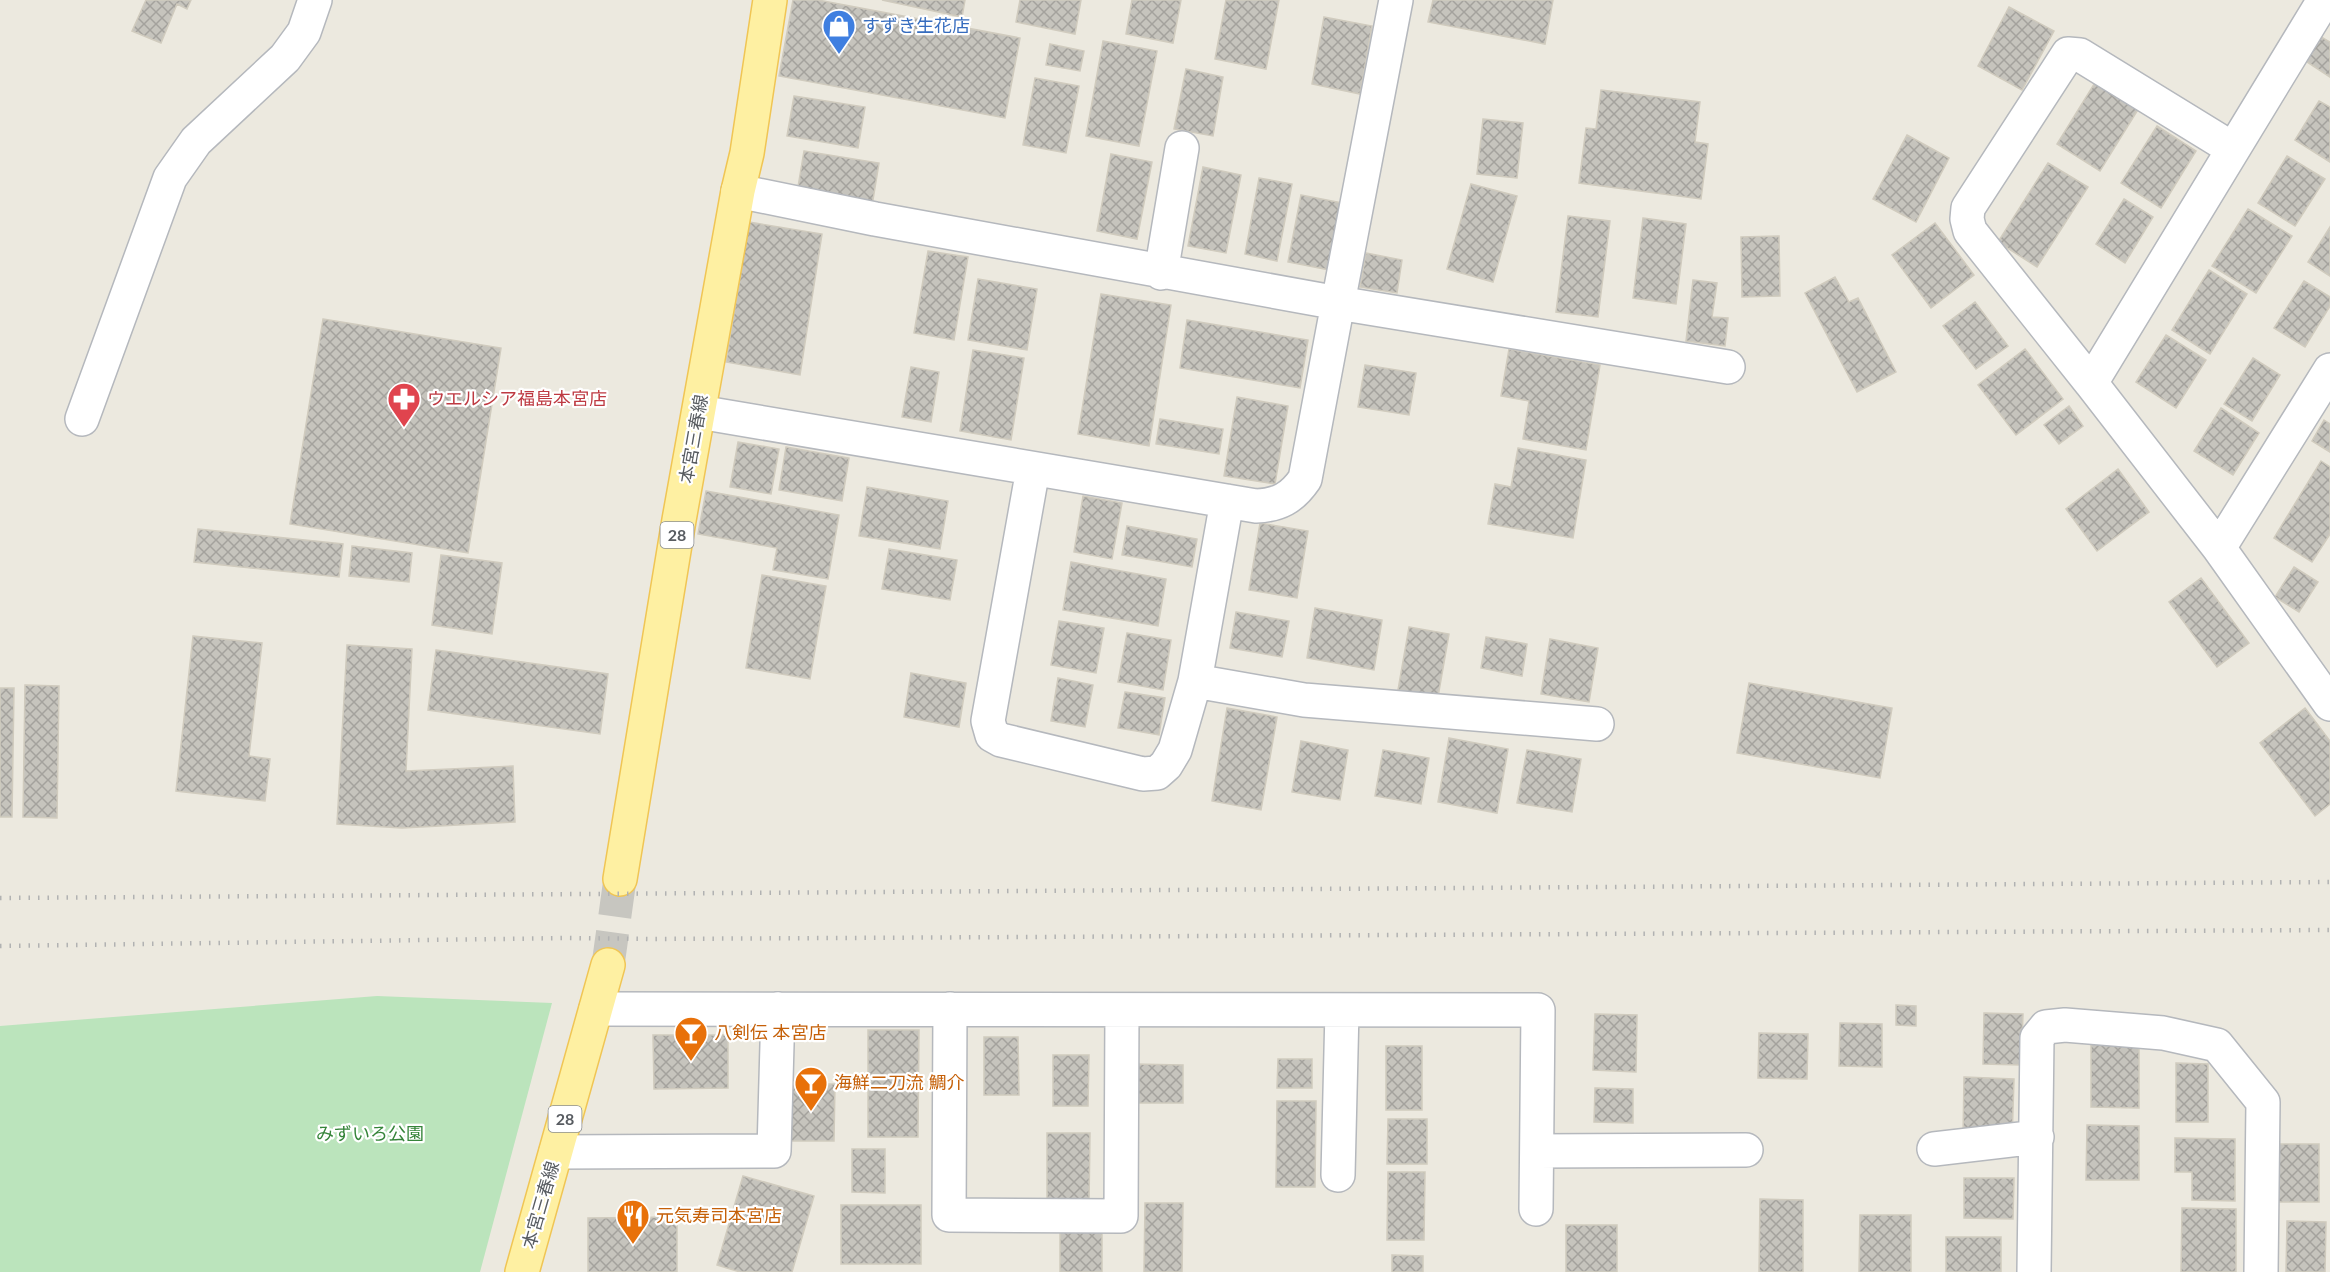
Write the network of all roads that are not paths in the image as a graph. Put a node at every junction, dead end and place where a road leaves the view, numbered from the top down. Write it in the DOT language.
graph roads {
  1 [pos="315,0"];
  2 [pos="770,0"];
  3 [pos="1396,0"];
  4 [pos="2324,0"];
  5 [pos="1182,148"];
  6 [pos="2233,149"];
  7 [pos="738,191"];
  8 [pos="1161,273"];
  9 [pos="1338,303"];
  10 [pos="1728,367"];
  11 [pos="2330,370"];
  12 [pos="2091,383"];
  13 [pos="699,412"];
  14 [pos="82,418"];
  15 [pos="1033,469"];
  16 [pos="1227,501"];
  17 [pos="2219,548"];
  18 [pos="1195,681"];
  19 [pos="2330,704"];
  20 [pos="1597,724"];
  21 [pos="620,879"];
  22 [pos="608,965"];
  23 [pos="778,1009"];
  24 [pos="596,1010"];
  25 [pos="950,1010"];
  26 [pos="1122,1010"];
  27 [pos="1342,1010"];
  28 [pos="2037,1137"];
  29 [pos="1934,1149"];
  30 [pos="1746,1150"];
  31 [pos="1537,1151"];
  32 [pos="556,1152"];
  33 [pos="1338,1175"];
  34 [pos="1536,1209"];
  35 [pos="522,1272"];
  36 [pos="2034,1272"];
  37 [pos="2261,1272"];
  1 -- 14 [label="street"];
  2 -- 7 [label="main road, 本宮三春線 / 28"];
  3 -- 9 [label="street"];
  4 -- 6 [label="street"];
  5 -- 8 [label="street"];
  6 -- 12 [label="street"];
  6 -- 12 [label="street"];
  7 -- 8 [label="street"];
  7 -- 13 [label="main road, 本宮三春線 / 28"];
  8 -- 9 [label="street"];
  9 -- 10 [label="street"];
  9 -- 16 [label="street"];
  11 -- 17 [label="street"];
  12 -- 17 [label="street"];
  13 -- 15 [label="street"];
  13 -- 21 [label="main road, 本宮三春線 / 28"];
  15 -- 16 [label="street"];
  15 -- 18 [label="street"];
  16 -- 18 [label="street"];
  17 -- 19 [label="street"];
  18 -- 20 [label="street"];
  22 -- 24 [label="main road, 本宮三春線 / 28"];
  23 -- 24 [label="street"];
  23 -- 25 [label="street"];
  23 -- 32 [label="street"];
  24 -- 32 [label="main road, 本宮三春線 / 28"];
  25 -- 26 [label="street"];
  25 -- 26 [label="street"];
  26 -- 27 [label="street"];
  27 -- 31 [label="street"];
  27 -- 33 [label="street"];
  28 -- 29 [label="street"];
  28 -- 36 [label="street"];
  28 -- 37 [label="street"];
  30 -- 31 [label="street"];
  31 -- 34 [label="street"];
  32 -- 35 [label="main road, 本宮三春線 / 28"];
}
